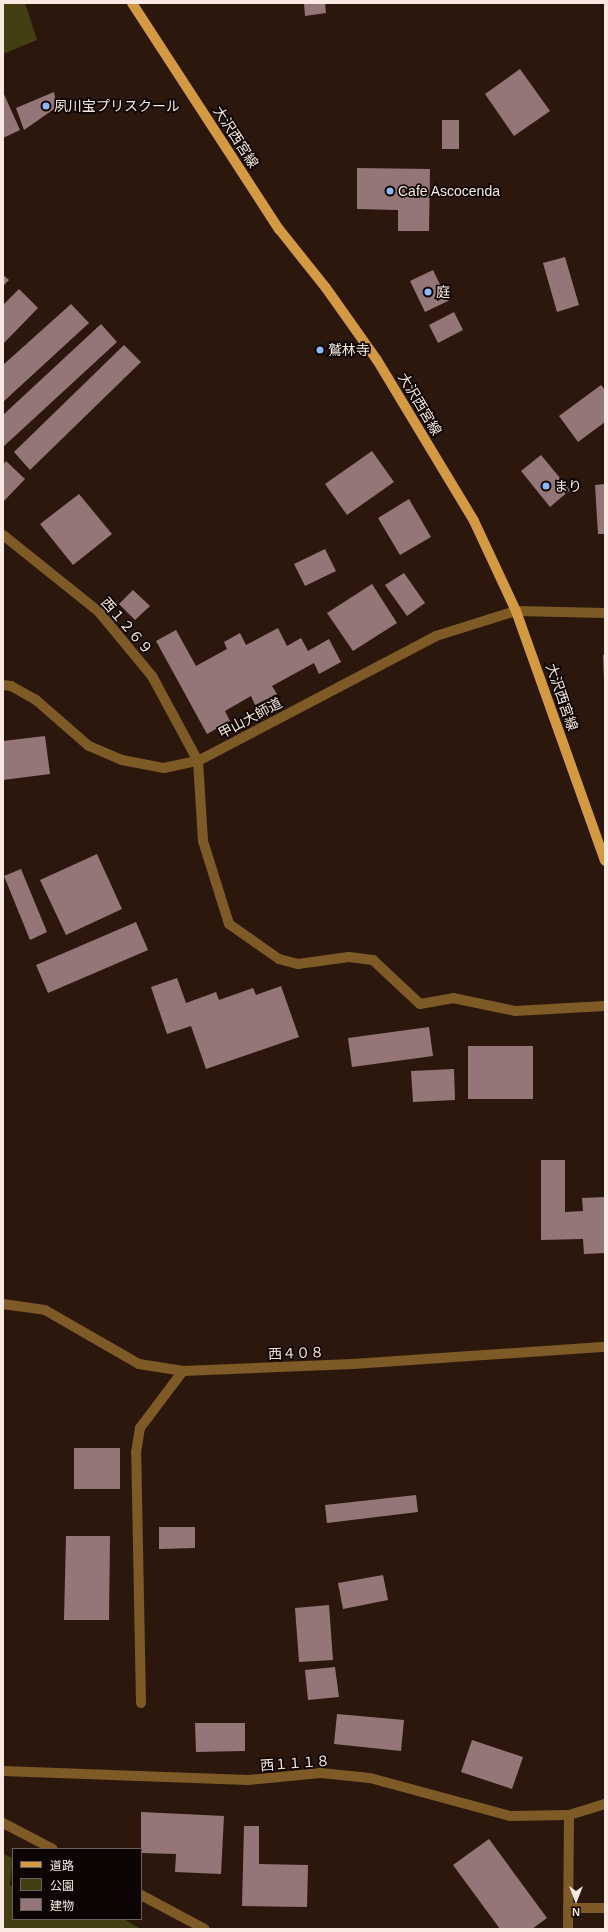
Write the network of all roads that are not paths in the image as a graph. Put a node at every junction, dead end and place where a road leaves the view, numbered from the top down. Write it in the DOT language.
graph roads {
  1 [pos="132,3"];
  2 [pos="3,535"];
  3 [pos="516,611"];
  4 [pos="605,613"];
  5 [pos="3,685"];
  6 [pos="198,761"];
  7 [pos="605,861"];
  8 [pos="605,1006"];
  9 [pos="3,1304"];
  10 [pos="605,1347"];
  11 [pos="184,1371"];
  12 [pos="141,1703"];
  13 [pos="3,1771"];
  14 [pos="605,1804"];
  15 [pos="569,1815"];
  16 [pos="3,1823"];
  17 [pos="51,1848"];
  18 [pos="142,1896"];
  19 [pos="568,1908"];
  20 [pos="605,1908"];
  21 [pos="205,1929"];
  22 [pos="568,1929"];
  1 -- 3 [label="main road, 大沢西宮線"];
  2 -- 6 [label="street, 西１２６９"];
  3 -- 4 [label="street, 甲山大師道"];
  3 -- 6 [label="street, 甲山大師道"];
  3 -- 7 [label="main road, 大沢西宮線"];
  5 -- 6 [label="street, 甲山大師道"];
  6 -- 8 [label="street"];
  9 -- 11 [label="street, 西４０８"];
  10 -- 11 [label="street, 西４０８"];
  11 -- 12 [label="street"];
  13 -- 15 [label="street, 西１１１８"];
  14 -- 15 [label="street, 西１１１８"];
  15 -- 19 [label="street"];
  16 -- 17 [label="street"];
  18 -- 21 [label="street"];
  19 -- 20 [label="street"];
  19 -- 22 [label="street"];
}
